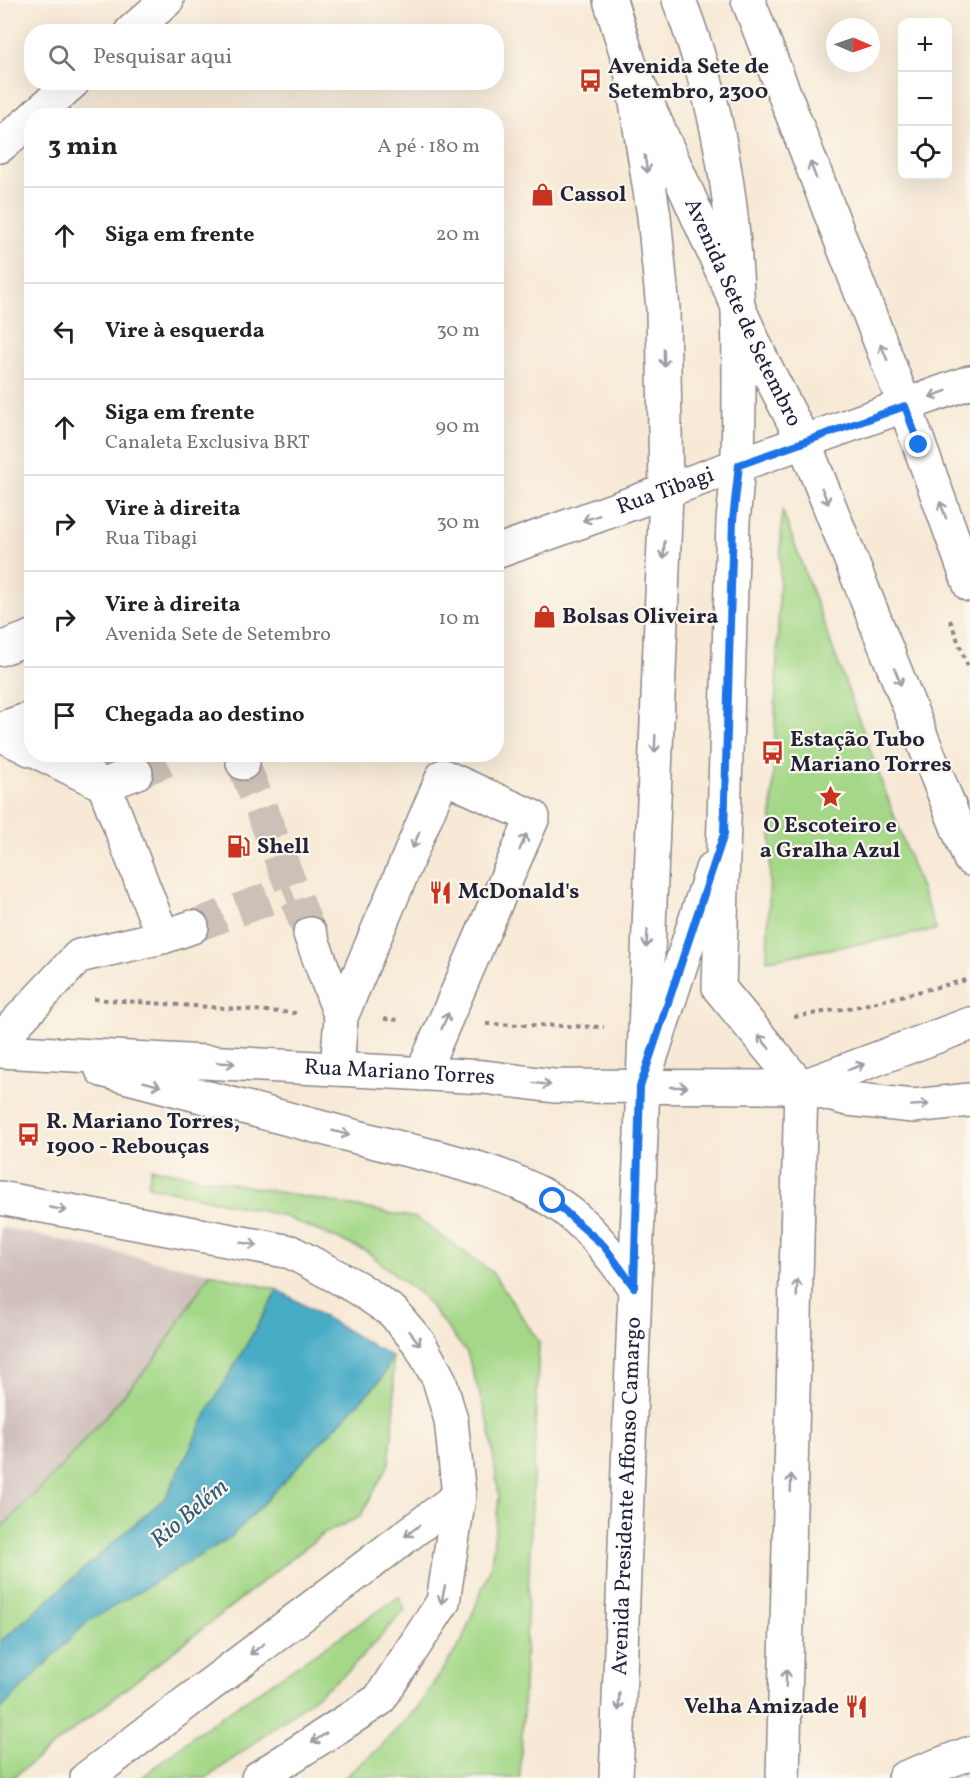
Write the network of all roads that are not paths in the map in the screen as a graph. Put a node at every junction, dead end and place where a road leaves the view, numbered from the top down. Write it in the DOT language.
graph roads {
  1 [pos="167,0"];
  2 [pos="610,0"];
  3 [pos="680,0"];
  4 [pos="748,0"];
  5 [pos="140,24"];
  6 [pos="630,65"];
  7 [pos="64,90"];
  8 [pos="44,108"];
  9 [pos="24,126"];
  10 [pos="0,146"];
  11 [pos="739,308"];
  12 [pos="970,382"];
  13 [pos="905,406"];
  14 [pos="804,442"];
  15 [pos="739,465"];
  16 [pos="666,491"];
  17 [pos="504,549"];
  18 [pos="970,585"];
  19 [pos="24,641"];
  20 [pos="0,649"];
  21 [pos="24,721"];
  22 [pos="0,729"];
  23 [pos="0,735"];
  24 [pos="24,746"];
  25 [pos="58,762"];
  26 [pos="443,765"];
  27 [pos="136,773"];
  28 [pos="104,785"];
  29 [pos="724,834"];
  30 [pos="970,859"];
  31 [pos="310,934"];
  32 [pos="341,1017"];
  33 [pos="970,1024"];
  34 [pos="0,1040"];
  35 [pos="0,1051"];
  36 [pos="35,1053"];
  37 [pos="337,1069"];
  38 [pos="422,1074"];
  39 [pos="640,1087"];
  40 [pos="801,1087"];
  41 [pos="970,1100"];
  42 [pos="0,1198"];
  43 [pos="634,1287"];
  44 [pos="459,1496"];
  45 [pos="970,1753"];
  46 [pos="87,1778"];
  47 [pos="258,1778"];
  48 [pos="616,1778"];
  49 [pos="783,1778"];
  50 [pos="904,1778"];
  1 -- 5 [label="main road"];
  2 -- 6 [label="main road, Avenida Sete de Setembro"];
  3 -- 11 [label="main road"];
  13 -- 4 [label="main road, one-way"];
  6 -- 11 [label="main road, Avenida Sete de Setembro"];
  6 -- 16 [label="main road, Avenida Presidente Affonso Camargo, one-way"];
  7 -- 8 [label="main road"];
  9 -- 10 [label="main road"];
  11 -- 14 [label="main road, Avenida Sete de Setembro"];
  11 -- 15 [label="main road"];
  12 -- 13 [label="main road, Rua Tibagi, one-way"];
  13 -- 14 [label="main road, Rua Tibagi"];
  18 -- 13 [label="main road, one-way"];
  14 -- 15 [label="main road, Rua Tibagi"];
  14 -- 30 [label="main road, Avenida Sete de Setembro, one-way"];
  15 -- 16 [label="main road, Rua Tibagi"];
  15 -- 29 [label="main road"];
  16 -- 17 [label="main road, Rua Tibagi, one-way"];
  16 -- 39 [label="main road, Avenida Presidente Affonso Camargo, one-way"];
  19 -- 20 [label="main road"];
  21 -- 22 [label="main road"];
  23 -- 24 [label="main road"];
  25 -- 28 [label="main road"];
  26 -- 32 [label="main road, one-way"];
  38 -- 26 [label="main road, one-way"];
  27 -- 28 [label="main road"];
  28 -- 34 [label="main road"];
  29 -- 39 [label="main road"];
  40 -- 29 [label="main road, one-way"];
  31 -- 32 [label="main road"];
  32 -- 37 [label="main road"];
  40 -- 33 [label="main road, Rua Mariano Torres, one-way"];
  35 -- 36 [label="main road, Rua Mariano Torres"];
  36 -- 37 [label="main road, Rua Mariano Torres, one-way"];
  36 -- 43 [label="main road, one-way"];
  37 -- 38 [label="main road, Rua Mariano Torres"];
  38 -- 39 [label="main road, Rua Mariano Torres, one-way"];
  39 -- 40 [label="main road, Rua Mariano Torres, one-way"];
  39 -- 43 [label="main road, Avenida Presidente Affonso Camargo"];
  40 -- 41 [label="main road, Rua Mariano Torres, one-way"];
  49 -- 40 [label="main road, one-way"];
  42 -- 44 [label="main road, one-way"];
  43 -- 48 [label="main road, Avenida Presidente Affonso Camargo, one-way"];
  44 -- 46 [label="main road, one-way"];
  44 -- 47 [label="main road, one-way"];
  45 -- 50 [label="main road"];
}
